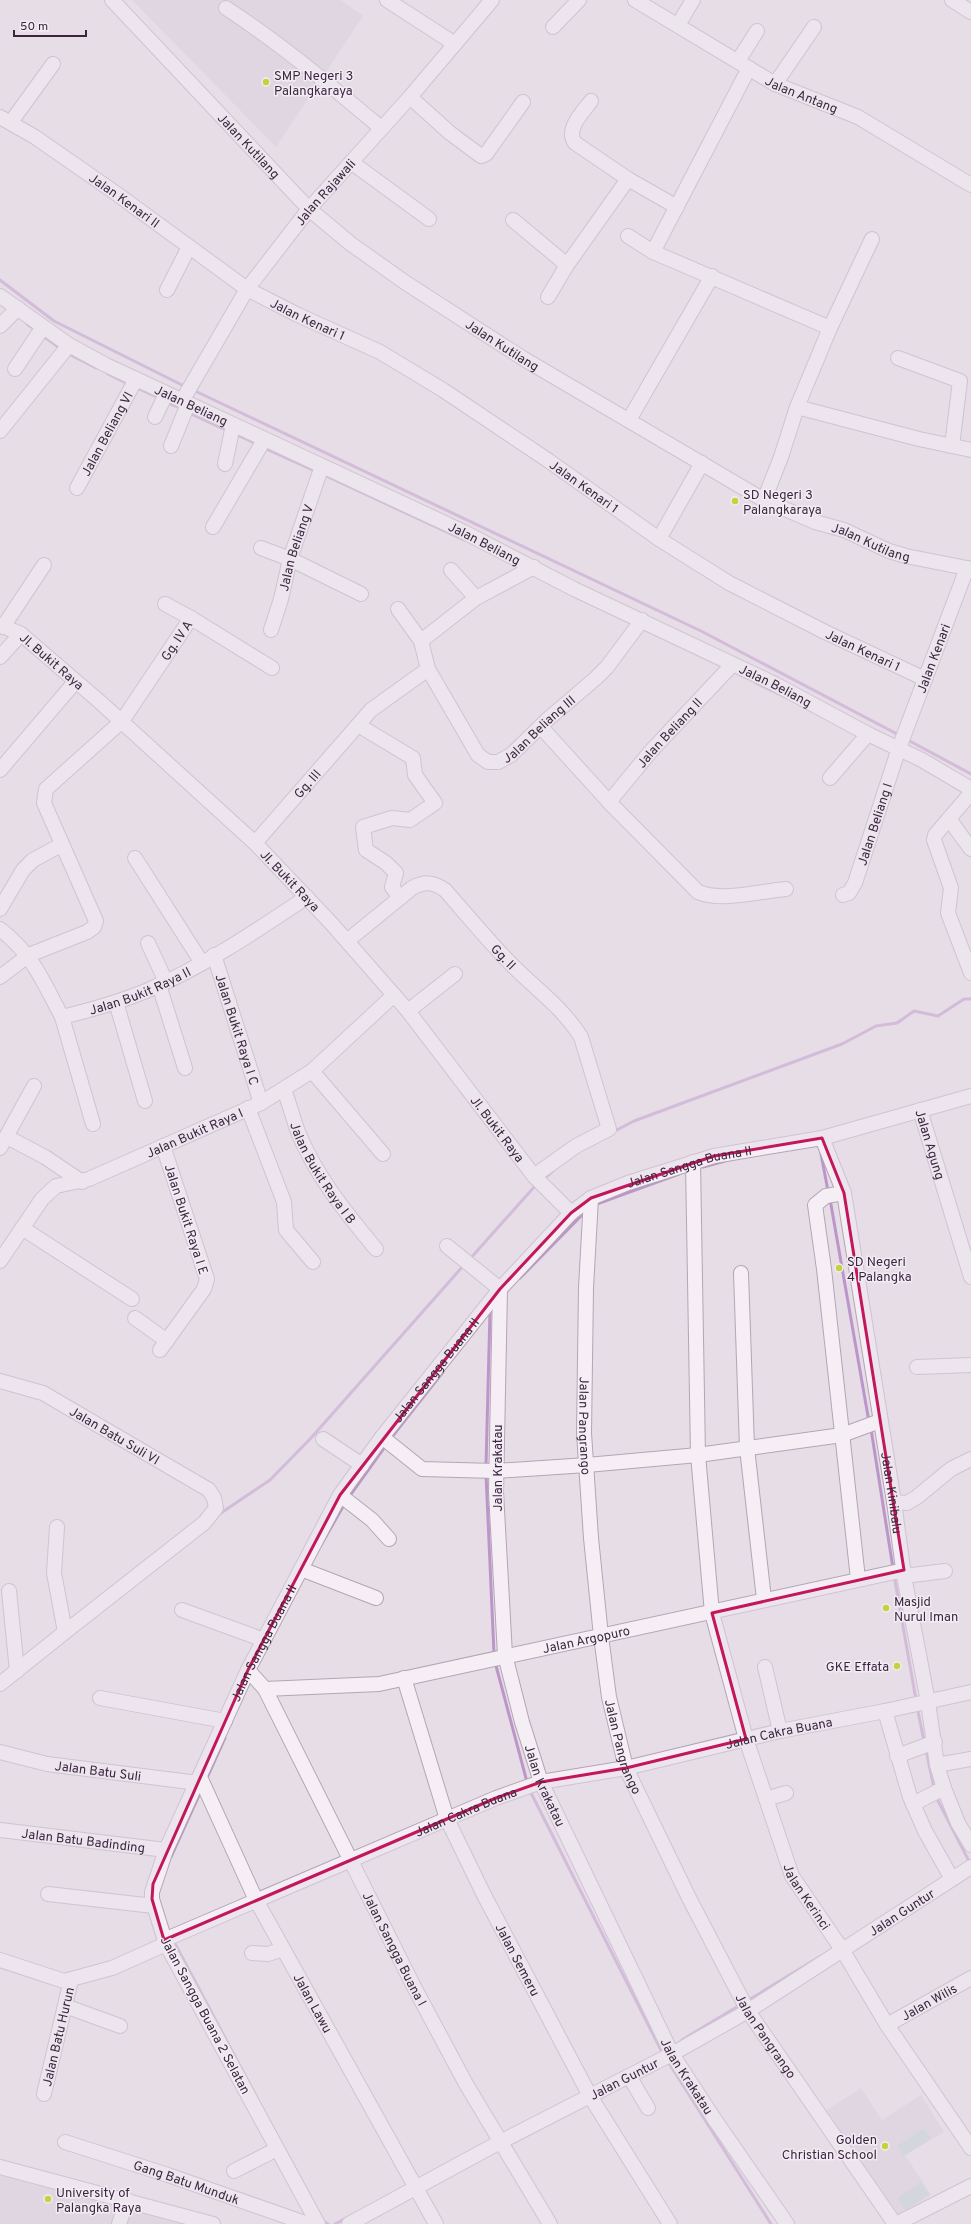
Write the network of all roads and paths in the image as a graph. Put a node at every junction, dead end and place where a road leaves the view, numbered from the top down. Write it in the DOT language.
graph roads {
  1 [pos="112,0"];
  2 [pos="387,0"];
  3 [pos="492,0"];
  4 [pos="579,0"];
  5 [pos="635,0"];
  6 [pos="694,0"];
  7 [pos="952,0"];
  8 [pos="226,8"];
  9 [pos="971,12"];
  10 [pos="678,25"];
  11 [pos="553,27"];
  12 [pos="814,27"];
  13 [pos="757,31"];
  14 [pos="455,44"];
  15 [pos="53,64"];
  16 [pos="744,65"];
  17 [pos="776,84"];
  18 [pos="410,97"];
  19 [pos="591,101"];
  20 [pos="523,102"];
  21 [pos="6,119"];
  22 [pos="381,128"];
  23 [pos="351,162"];
  24 [pos="628,178"];
  25 [pos="971,185"];
  26 [pos="677,207"];
  27 [pos="309,208"];
  28 [pos="429,219"];
  29 [pos="513,220"];
  30 [pos="628,236"];
  31 [pos="872,239"];
  32 [pos="190,247"];
  33 [pos="653,252"];
  34 [pos="567,265"];
  35 [pos="712,276"];
  36 [pos="247,289"];
  37 [pos="167,290"];
  38 [pos="0,296"];
  39 [pos="548,297"];
  40 [pos="18,308"];
  41 [pos="0,326"];
  42 [pos="43,327"];
  43 [pos="830,328"];
  44 [pos="68,345"];
  45 [pos="898,358"];
  46 [pos="15,369"];
  47 [pos="136,379"];
  48 [pos="965,382"];
  49 [pos="166,394"];
  50 [pos="185,403"];
  51 [pos="797,407"];
  52 [pos="155,417"];
  53 [pos="629,420"];
  54 [pos="233,425"];
  55 [pos="0,431"];
  56 [pos="264,440"];
  57 [pos="171,446"];
  58 [pos="952,446"];
  59 [pos="971,450"];
  60 [pos="702,463"];
  61 [pos="225,464"];
  62 [pos="322,466"];
  63 [pos="77,488"];
  64 [pos="764,500"];
  65 [pos="212,527"];
  66 [pos="658,539"];
  67 [pos="261,548"];
  68 [pos="290,559"];
  69 [pos="44,565"];
  70 [pos="534,567"];
  71 [pos="969,569"];
  72 [pos="451,570"];
  73 [pos="361,594"];
  74 [pos="476,598"];
  75 [pos="165,604"];
  76 [pos="398,609"];
  77 [pos="191,618"];
  78 [pos="642,620"];
  79 [pos="2,626"];
  80 [pos="271,630"];
  81 [pos="21,634"];
  82 [pos="421,641"];
  83 [pos="0,657"];
  84 [pos="732,665"];
  85 [pos="272,668"];
  86 [pos="428,669"];
  87 [pos="925,679"];
  88 [pos="75,682"];
  89 [pos="122,721"];
  90 [pos="358,724"];
  91 [pos="541,727"];
  92 [pos="868,734"];
  93 [pos="899,748"];
  94 [pos="0,770"];
  95 [pos="830,778"];
  96 [pos="971,789"];
  97 [pos="971,793"];
  98 [pos="609,802"];
  99 [pos="949,819"];
  100 [pos="255,843"];
  101 [pos="61,845"];
  102 [pos="971,849"];
  103 [pos="135,858"];
  104 [pos="786,889"];
  105 [pos="843,895"];
  106 [pos="307,897"];
  107 [pos="400,898"];
  108 [pos="0,909"];
  109 [pos="0,929"];
  110 [pos="348,941"];
  111 [pos="148,943"];
  112 [pos="29,955"];
  113 [pos="214,955"];
  114 [pos="202,962"];
  115 [pos="971,973"];
  116 [pos="455,974"];
  117 [pos="0,977"];
  118 [pos="163,983"];
  119 [pos="394,995"];
  120 [pos="116,1002"];
  121 [pos="408,1012"];
  122 [pos="62,1017"];
  123 [pos="185,1068"];
  124 [pos="312,1071"];
  125 [pos="34,1086"];
  126 [pos="284,1089"];
  127 [pos="971,1096"];
  128 [pos="145,1101"];
  129 [pos="262,1103"];
  130 [pos="248,1108"];
  131 [pos="920,1110"];
  132 [pos="93,1124"];
  133 [pos="822,1138"];
  134 [pos="3,1143"];
  135 [pos="163,1146"];
  136 [pos="383,1154"];
  137 [pos="693,1162"];
  138 [pos="536,1178"];
  139 [pos="82,1182"];
  140 [pos="844,1193"];
  141 [pos="591,1198"];
  142 [pos="571,1214"];
  143 [pos="22,1228"];
  144 [pos="447,1246"];
  145 [pos="376,1249"];
  146 [pos="0,1261"];
  147 [pos="313,1262"];
  148 [pos="741,1273"];
  149 [pos="971,1277"];
  150 [pos="500,1289"];
  151 [pos="132,1299"];
  152 [pos="135,1318"];
  153 [pos="971,1365"];
  154 [pos="917,1367"];
  155 [pos="0,1381"];
  156 [pos="880,1422"];
  157 [pos="842,1435"];
  158 [pos="382,1438"];
  159 [pos="323,1439"];
  160 [pos="747,1448"];
  161 [pos="698,1455"];
  162 [pos="971,1459"];
  163 [pos="362,1465"];
  164 [pos="587,1465"];
  165 [pos="495,1470"];
  166 [pos="340,1495"];
  167 [pos="894,1502"];
  168 [pos="57,1527"];
  169 [pos="389,1539"];
  170 [pos="301,1570"];
  171 [pos="945,1571"];
  172 [pos="904,1573"];
  173 [pos="858,1579"];
  174 [pos="9,1591"];
  175 [pos="376,1598"];
  176 [pos="764,1599"];
  177 [pos="182,1610"];
  178 [pos="712,1612"];
  179 [pos="65,1632"];
  180 [pos="601,1636"];
  181 [pos="264,1640"];
  182 [pos="505,1655"];
  183 [pos="765,1667"];
  184 [pos="248,1670"];
  185 [pos="17,1671"];
  186 [pos="404,1678"];
  187 [pos="0,1684"];
  188 [pos="265,1689"];
  189 [pos="971,1692"];
  190 [pos="100,1698"];
  191 [pos="928,1702"];
  192 [pos="885,1711"];
  193 [pos="225,1721"];
  194 [pos="780,1731"];
  195 [pos="746,1739"];
  196 [pos="935,1742"];
  197 [pos="0,1752"];
  198 [pos="897,1756"];
  199 [pos="971,1759"];
  200 [pos="937,1765"];
  201 [pos="626,1768"];
  202 [pos="199,1780"];
  203 [pos="541,1782"];
  204 [pos="944,1788"];
  205 [pos="786,1793"];
  206 [pos="766,1800"];
  207 [pos="913,1804"];
  208 [pos="447,1819"];
  209 [pos="0,1830"];
  210 [pos="971,1845"];
  211 [pos="166,1850"];
  212 [pos="350,1861"];
  213 [pos="971,1867"];
  214 [pos="952,1879"];
  215 [pos="48,1894"];
  216 [pos="256,1900"];
  217 [pos="154,1906"];
  218 [pos="165,1942"];
  219 [pos="283,1949"];
  220 [pos="843,1951"];
  221 [pos="252,1953"];
  222 [pos="0,1960"];
  223 [pos="971,1978"];
  224 [pos="71,1980"];
  225 [pos="65,2006"];
  226 [pos="748,2011"];
  227 [pos="887,2025"];
  228 [pos="120,2026"];
  229 [pos="672,2054"];
  230 [pos="629,2076"];
  231 [pos="44,2094"];
  232 [pos="590,2096"];
  233 [pos="648,2108"];
  234 [pos="65,2142"];
  235 [pos="500,2142"];
  236 [pos="971,2148"];
  237 [pos="277,2149"];
  238 [pos="0,2167"];
  239 [pos="234,2171"];
  240 [pos="971,2186"];
  241 [pos="416,2188"];
  242 [pos="127,2200"];
  243 [pos="119,2224"];
  244 [pos="213,2224"];
  245 [pos="308,2224"];
  246 [pos="318,2224"];
  247 [pos="349,2224"];
  248 [pos="436,2224"];
  249 [pos="550,2224"];
  250 [pos="670,2224"];
  251 [pos="787,2224"];
  252 [pos="896,2224"];
  1 -- 27 [label="street, Jalan Kutilang"];
  2 -- 14 [label="street"];
  3 -- 14 [label="street, Jalan Rajawali"];
  4 -- 11 [label="street"];
  5 -- 10 [label="street, Jalan Antang"];
  6 -- 10 [label="street"];
  7 -- 9 [label="street"];
  8 -- 22 [label="street"];
  10 -- 16 [label="street, Jalan Antang"];
  12 -- 17 [label="street"];
  13 -- 16 [label="street"];
  14 -- 18 [label="street, Jalan Rajawali"];
  15 -- 21 [label="street"];
  16 -- 17 [label="street, Jalan Antang"];
  16 -- 26 [label="street"];
  17 -- 25 [label="street, Jalan Antang"];
  18 -- 20 [label="street"];
  18 -- 22 [label="street, Jalan Rajawali"];
  19 -- 24 [label="street"];
  21 -- 32 [label="street, Jalan Kenari II"];
  22 -- 23 [label="street, Jalan Rajawali"];
  23 -- 27 [label="street, Jalan Rajawali"];
  23 -- 28 [label="street"];
  24 -- 26 [label="street"];
  24 -- 34 [label="street"];
  26 -- 33 [label="street"];
  27 -- 36 [label="street, Jalan Rajawali"];
  27 -- 53 [label="street, Jalan Kutilang"];
  29 -- 34 [label="street"];
  30 -- 33 [label="street"];
  31 -- 43 [label="street"];
  32 -- 36 [label="street, Jalan Kenari II"];
  32 -- 37 [label="street"];
  33 -- 35 [label="street"];
  34 -- 39 [label="street"];
  35 -- 43 [label="street"];
  35 -- 53 [label="street"];
  36 -- 50 [label="street, Jalan Rajawali"];
  36 -- 66 [label="street, Jalan Kenari 1"];
  38 -- 40 [label="street, Jalan Beliang"];
  40 -- 41 [label="street"];
  40 -- 42 [label="street, Jalan Beliang"];
  42 -- 44 [label="street, Jalan Beliang"];
  42 -- 46 [label="street"];
  43 -- 51 [label="street"];
  44 -- 47 [label="street, Jalan Beliang"];
  44 -- 55 [label="street"];
  45 -- 48 [label="street"];
  47 -- 49 [label="street, Jalan Beliang"];
  47 -- 63 [label="street, Jalan Beliang VI"];
  48 -- 58 [label="street"];
  49 -- 50 [label="street, Jalan Beliang"];
  49 -- 52 [label="street"];
  50 -- 54 [label="street, Jalan Beliang"];
  50 -- 57 [label="street, Jalan Rajawali"];
  51 -- 58 [label="street"];
  51 -- 64 [label="street"];
  53 -- 60 [label="street, Jalan Kutilang"];
  54 -- 56 [label="street, Jalan Beliang"];
  54 -- 61 [label="street"];
  56 -- 62 [label="street, Jalan Beliang"];
  56 -- 65 [label="street"];
  58 -- 59 [label="street"];
  60 -- 64 [label="street, Jalan Kutilang"];
  60 -- 66 [label="street"];
  62 -- 68 [label="street, Jalan Beliang V"];
  62 -- 70 [label="street, Jalan Beliang"];
  64 -- 71 [label="street, Jalan Kutilang"];
  66 -- 87 [label="street, Jalan Kenari 1"];
  67 -- 68 [label="street"];
  68 -- 73 [label="street"];
  68 -- 80 [label="street, Jalan Beliang V"];
  69 -- 79 [label="street"];
  70 -- 74 [label="street"];
  70 -- 78 [label="street, Jalan Beliang"];
  71 -- 87 [label="street, Jalan Kenari"];
  72 -- 74 [label="street"];
  74 -- 82 [label="street"];
  75 -- 77 [label="street"];
  76 -- 82 [label="street"];
  77 -- 85 [label="street, Gg. IV A"];
  77 -- 89 [label="street, Gg. IV A"];
  78 -- 84 [label="street, Jalan Beliang"];
  78 -- 91 [label="street, Jalan Beliang III"];
  79 -- 81 [label="street, Jl. Bukit Raya"];
  81 -- 83 [label="street"];
  81 -- 88 [label="street, Jl. Bukit Raya"];
  82 -- 86 [label="street"];
  84 -- 92 [label="street, Jalan Beliang"];
  84 -- 98 [label="street, Jalan Beliang II"];
  86 -- 90 [label="street, Gg. III"];
  86 -- 91 [label="street, Jalan Beliang III"];
  87 -- 93 [label="street, Jalan Kenari"];
  88 -- 89 [label="street, Jl. Bukit Raya"];
  88 -- 94 [label="street"];
  89 -- 100 [label="street, Jl. Bukit Raya"];
  89 -- 101 [label="street, Gg. IV A"];
  90 -- 100 [label="street, Gg. III"];
  90 -- 107 [label="street"];
  91 -- 98 [label="street"];
  92 -- 93 [label="street, Jalan Beliang"];
  92 -- 95 [label="street"];
  93 -- 96 [label="street, Jalan Beliang"];
  93 -- 105 [label="street, Jalan Beliang I"];
  97 -- 99 [label="street"];
  98 -- 104 [label="street"];
  99 -- 102 [label="street"];
  99 -- 115 [label="street"];
  100 -- 106 [label="street, Jl. Bukit Raya"];
  101 -- 108 [label="street"];
  101 -- 112 [label="street, Gg. IV A"];
  103 -- 114 [label="street"];
  106 -- 110 [label="street, Jl. Bukit Raya"];
  106 -- 113 [label="street, Jalan Bukit Raya II"];
  107 -- 110 [label="street, Gg. II"];
  107 -- 138 [label="street, Gg. II"];
  109 -- 112 [label="street"];
  110 -- 119 [label="street, Jl. Bukit Raya"];
  111 -- 118 [label="street"];
  112 -- 117 [label="street"];
  112 -- 122 [label="street"];
  113 -- 114 [label="street, Jalan Bukit Raya II"];
  113 -- 129 [label="street, Jalan Bukit Raya I C"];
  114 -- 118 [label="street, Jalan Bukit Raya II"];
  116 -- 121 [label="street"];
  118 -- 120 [label="street, Jalan Bukit Raya II"];
  118 -- 123 [label="street"];
  119 -- 121 [label="street, Jl. Bukit Raya"];
  119 -- 124 [label="street, Jalan Bukit Raya I"];
  120 -- 122 [label="street, Jalan Bukit Raya II"];
  120 -- 128 [label="street"];
  121 -- 138 [label="street, Jl. Bukit Raya"];
  122 -- 132 [label="street"];
  124 -- 126 [label="street, Jalan Bukit Raya I"];
  124 -- 136 [label="street"];
  125 -- 134 [label="street"];
  126 -- 129 [label="street, Jalan Bukit Raya I"];
  126 -- 145 [label="street, Jalan Bukit Raya I B"];
  127 -- 131 [label="street"];
  129 -- 130 [label="street, Jalan Bukit Raya I"];
  130 -- 135 [label="street, Jalan Bukit Raya I"];
  130 -- 147 [label="street"];
  131 -- 133 [label="street, Jalan Agung"];
  131 -- 149 [label="street, Jalan Agung"];
  133 -- 137 [label="street, Jalan Sangga Buana II"];
  133 -- 140 [label="street, Jalan Kinibalu"];
  134 -- 139 [label="street"];
  135 -- 139 [label="street, Jalan Bukit Raya I"];
  135 -- 152 [label="street, Jalan Bukit Raya I E"];
  137 -- 141 [label="street, Jalan Sangga Buana II"];
  137 -- 161 [label="street"];
  138 -- 142 [label="street, Jl. Bukit Raya"];
  139 -- 143 [label="street, Jalan Bukit Raya I"];
  140 -- 156 [label="street, Jalan Kinibalu"];
  140 -- 157 [label="street"];
  141 -- 142 [label="street, Jalan Sangga Buana II"];
  141 -- 164 [label="street, Jalan Pangrango"];
  142 -- 150 [label="street, Jalan Sangga Buana II"];
  143 -- 146 [label="street, Jalan Bukit Raya I"];
  143 -- 151 [label="street"];
  144 -- 150 [label="street"];
  148 -- 160 [label="street"];
  150 -- 158 [label="street, Jalan Sangga Buana II"];
  150 -- 165 [label="street, Jalan Krakatau"];
  153 -- 154 [label="street"];
  155 -- 179 [label="street, Jalan Batu Suli VI"];
  156 -- 157 [label="street"];
  156 -- 167 [label="street, Jalan Kinibalu"];
  157 -- 160 [label="street"];
  157 -- 173 [label="street"];
  158 -- 163 [label="street, Jalan Sangga Buana II"];
  158 -- 165 [label="street"];
  159 -- 163 [label="street"];
  160 -- 161 [label="street"];
  160 -- 176 [label="street"];
  161 -- 164 [label="street"];
  161 -- 178 [label="street"];
  162 -- 167 [label="street"];
  163 -- 166 [label="street, Jalan Sangga Buana II"];
  164 -- 165 [label="street"];
  164 -- 180 [label="street, Jalan Pangrango"];
  165 -- 182 [label="street, Jalan Krakatau"];
  166 -- 169 [label="street"];
  166 -- 170 [label="street, Jalan Sangga Buana II"];
  167 -- 172 [label="street, Jalan Kinibalu"];
  168 -- 179 [label="street"];
  170 -- 175 [label="street"];
  170 -- 181 [label="street, Jalan Sangga Buana II"];
  171 -- 172 [label="street, Jalan Argopuro"];
  172 -- 173 [label="street, Jalan Argopuro"];
  172 -- 191 [label="street, Jalan Kinibalu"];
  173 -- 176 [label="street, Jalan Argopuro"];
  174 -- 185 [label="street"];
  176 -- 178 [label="street, Jalan Argopuro"];
  177 -- 181 [label="street"];
  178 -- 180 [label="street, Jalan Argopuro"];
  178 -- 195 [label="street, Jalan Kerinci"];
  179 -- 185 [label="street"];
  180 -- 182 [label="street, Jalan Argopuro"];
  180 -- 201 [label="street, Jalan Pangrango"];
  181 -- 184 [label="street, Jalan Sangga Buana II"];
  182 -- 186 [label="street, Jalan Argopuro"];
  182 -- 203 [label="street, Jalan Krakatau"];
  183 -- 194 [label="street"];
  184 -- 188 [label="street, Jalan Sangga Buana I"];
  184 -- 193 [label="street, Jalan Sangga Buana II"];
  185 -- 187 [label="street"];
  186 -- 188 [label="street, Jalan Argopuro"];
  186 -- 208 [label="street, Jalan Semeru"];
  188 -- 212 [label="street, Jalan Sangga Buana I"];
  189 -- 191 [label="street, Jalan Cakra Buana"];
  190 -- 193 [label="street"];
  191 -- 192 [label="street, Jalan Cakra Buana"];
  191 -- 196 [label="street, Jalan Kinibalu"];
  192 -- 194 [label="street, Jalan Cakra Buana"];
  192 -- 198 [label="street"];
  193 -- 202 [label="street, Jalan Sangga Buana II"];
  194 -- 195 [label="street, Jalan Cakra Buana"];
  195 -- 201 [label="street, Jalan Cakra Buana"];
  195 -- 206 [label="street, Jalan Kerinci"];
  196 -- 198 [label="street"];
  196 -- 200 [label="street, Jalan Kinibalu"];
  197 -- 202 [label="street, Jalan Batu Suli"];
  198 -- 207 [label="street"];
  199 -- 200 [label="street"];
  200 -- 204 [label="street, Jalan Kinibalu"];
  201 -- 203 [label="street, Jalan Cakra Buana"];
  201 -- 226 [label="street, Jalan Pangrango"];
  202 -- 211 [label="street, Jalan Sangga Buana 2 Selatan"];
  202 -- 216 [label="street, Jalan Lawu"];
  203 -- 208 [label="street, Jalan Cakra Buana"];
  203 -- 229 [label="street, Jalan Krakatau"];
  204 -- 207 [label="street"];
  204 -- 210 [label="street, Jalan Kinibalu"];
  205 -- 206 [label="street"];
  206 -- 220 [label="street, Jalan Kerinci"];
  207 -- 214 [label="street"];
  208 -- 212 [label="street, Jalan Cakra Buana"];
  208 -- 232 [label="street, Jalan Semeru"];
  209 -- 211 [label="street, Jalan Batu Badinding"];
  211 -- 217 [label="street, Jalan Sangga Buana 2 Selatan"];
  212 -- 216 [label="street, Jalan Cakra Buana"];
  212 -- 235 [label="street, Jalan Sangga Buana I"];
  213 -- 214 [label="street, Jalan Guntur"];
  214 -- 220 [label="street, Jalan Guntur"];
  215 -- 217 [label="street"];
  216 -- 218 [label="street, Jalan Cakra Buana"];
  216 -- 219 [label="street, Jalan Lawu"];
  217 -- 218 [label="street, Jalan Sangga Buana 2 Selatan"];
  218 -- 224 [label="street, Jalan Batu Hurun"];
  218 -- 237 [label="street, Jalan Sangga Buana 2 Selatan"];
  219 -- 221 [label="street"];
  219 -- 241 [label="street, Jalan Lawu"];
  220 -- 226 [label="street, Jalan Guntur"];
  220 -- 227 [label="street, Jalan Kerinci"];
  222 -- 224 [label="street, Jalan Batu Hurun"];
  223 -- 227 [label="street, Jalan Wilis"];
  224 -- 225 [label="street, Jalan Batu Hurun"];
  225 -- 228 [label="street"];
  225 -- 231 [label="street, Jalan Batu Hurun"];
  226 -- 229 [label="street, Jalan Guntur"];
  226 -- 252 [label="street, Jalan Pangrango"];
  227 -- 236 [label="street, Jalan Kerinci"];
  229 -- 230 [label="street, Jalan Guntur"];
  229 -- 251 [label="street, Jalan Krakatau"];
  230 -- 232 [label="street, Jalan Guntur"];
  230 -- 233 [label="street"];
  232 -- 235 [label="street, Jalan Guntur"];
  232 -- 250 [label="street, Jalan Semeru"];
  234 -- 245 [label="street, Gang Batu Munduk"];
  235 -- 241 [label="street, Jalan Guntur"];
  235 -- 249 [label="street, Jalan Sangga Buana I"];
  237 -- 239 [label="street"];
  237 -- 246 [label="street, Jalan Sangga Buana 2 Selatan"];
  238 -- 242 [label="street"];
  240 -- 252 [label="street"];
  241 -- 247 [label="street, Jalan Guntur"];
  241 -- 248 [label="street, Jalan Lawu"];
  242 -- 243 [label="street"];
  242 -- 244 [label="street"];
}
